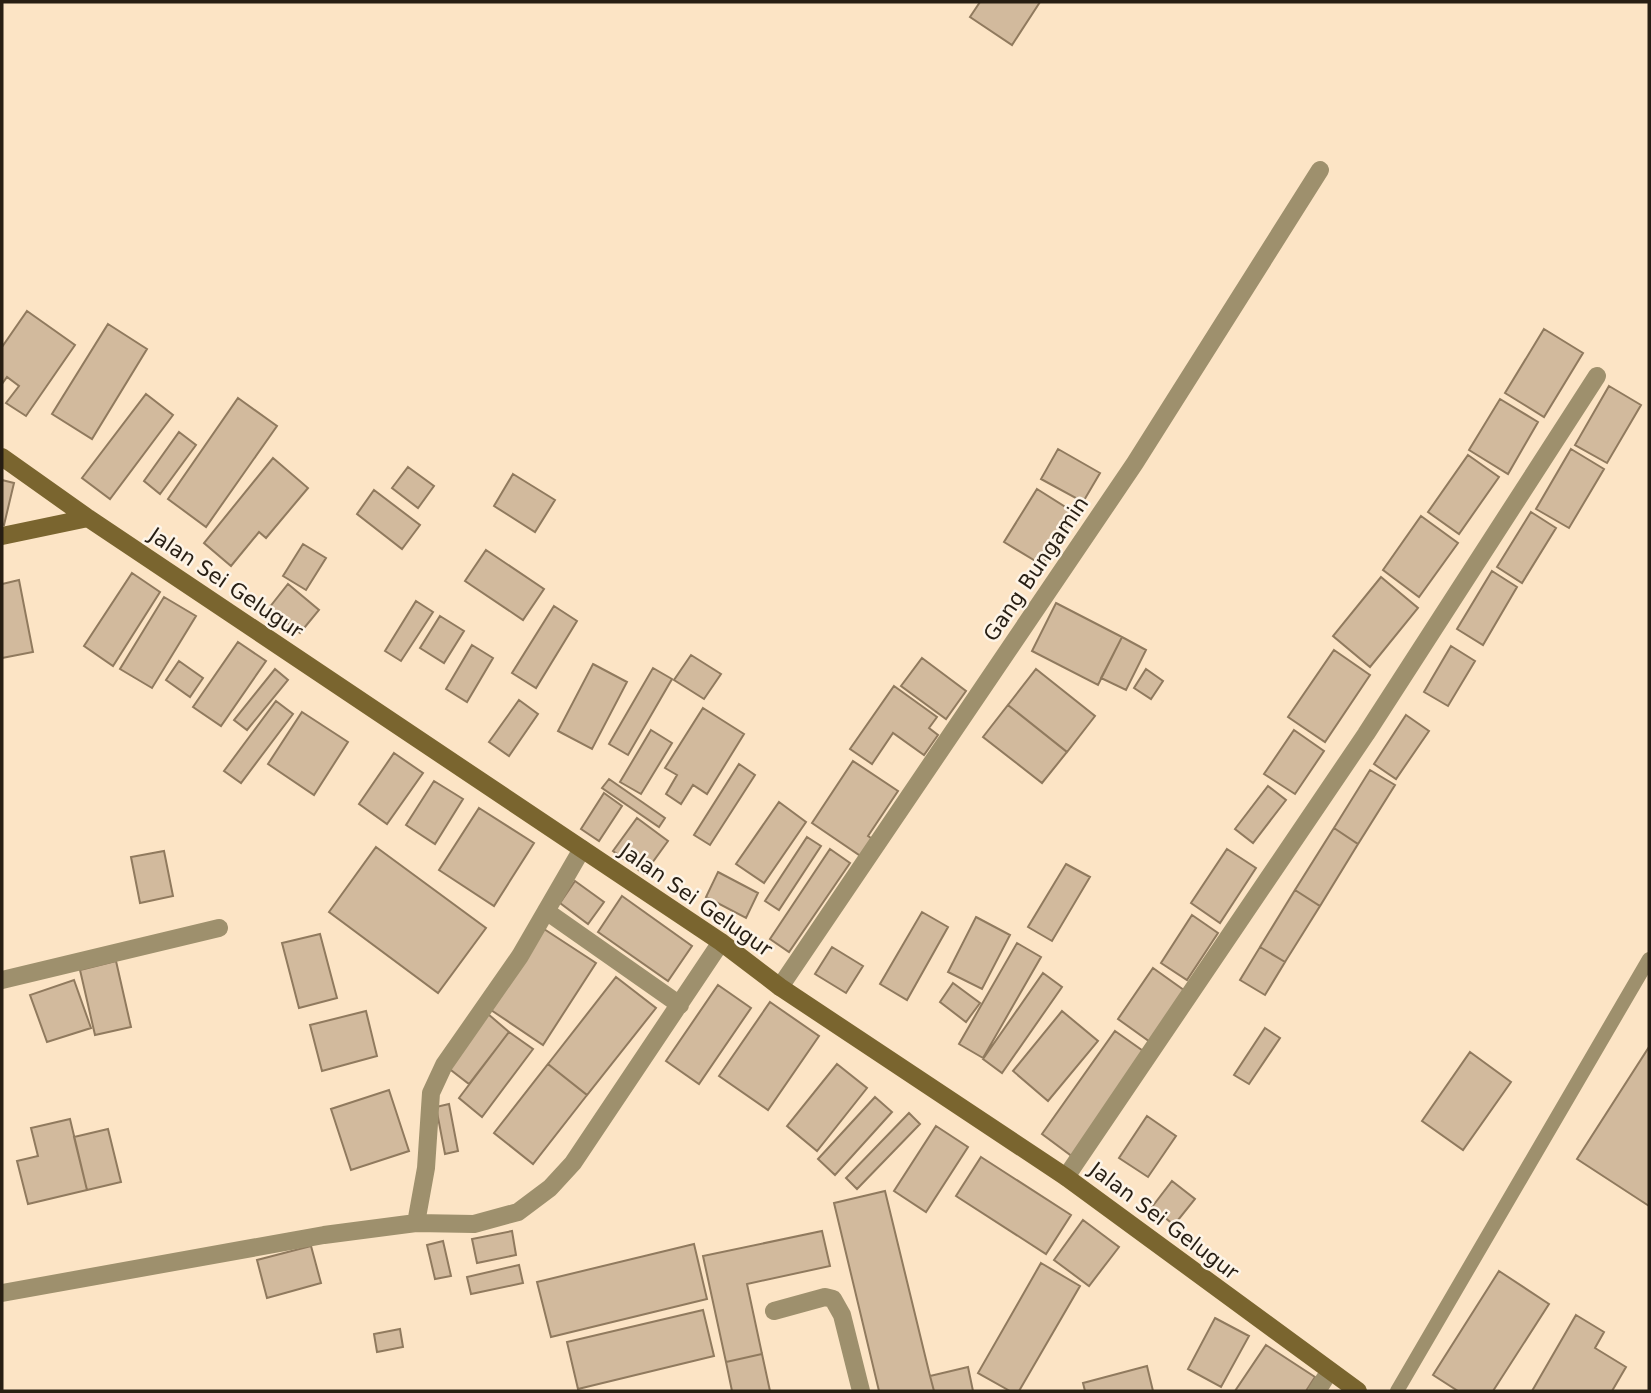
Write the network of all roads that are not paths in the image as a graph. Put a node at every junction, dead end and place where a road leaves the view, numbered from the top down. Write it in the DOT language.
graph roads {
  1 [pos="1321,170"];
  2 [pos="1597,376"];
  3 [pos="2,457"];
  4 [pos="88,518"];
  5 [pos="2,536"];
  6 [pos="582,849"];
  7 [pos="546,911"];
  8 [pos="219,929"];
  9 [pos="721,942"];
  10 [pos="1649,959"];
  11 [pos="2,980"];
  12 [pos="780,987"];
  13 [pos="680,1005"];
  14 [pos="1066,1177"];
  15 [pos="416,1223"];
  16 [pos="2,1293"];
  17 [pos="774,1311"];
  18 [pos="1329,1372"];
  19 [pos="861,1391"];
  20 [pos="1317,1391"];
  21 [pos="1357,1391"];
  22 [pos="1397,1391"];
  1 -- 12 [label="street, Gang Bungamin"];
  2 -- 14 [label="street"];
  3 -- 4 [label="main road, Jalan Sei Gelugur"];
  4 -- 5 [label="main road"];
  4 -- 6 [label="main road, Jalan Sei Gelugur"];
  6 -- 7 [label="street"];
  6 -- 9 [label="main road, Jalan Sei Gelugur"];
  7 -- 13 [label="street"];
  7 -- 15 [label="street"];
  8 -- 11 [label="street"];
  9 -- 12 [label="main road, Jalan Sei Gelugur"];
  9 -- 13 [label="street"];
  10 -- 22 [label="lane"];
  12 -- 14 [label="main road, Jalan Sei Gelugur"];
  13 -- 15 [label="street"];
  14 -- 18 [label="main road, Jalan Sei Gelugur"];
  15 -- 16 [label="street"];
  17 -- 19 [label="street"];
  18 -- 20 [label="street"];
  18 -- 21 [label="main road, Jalan Sei Gelugur"];
}
